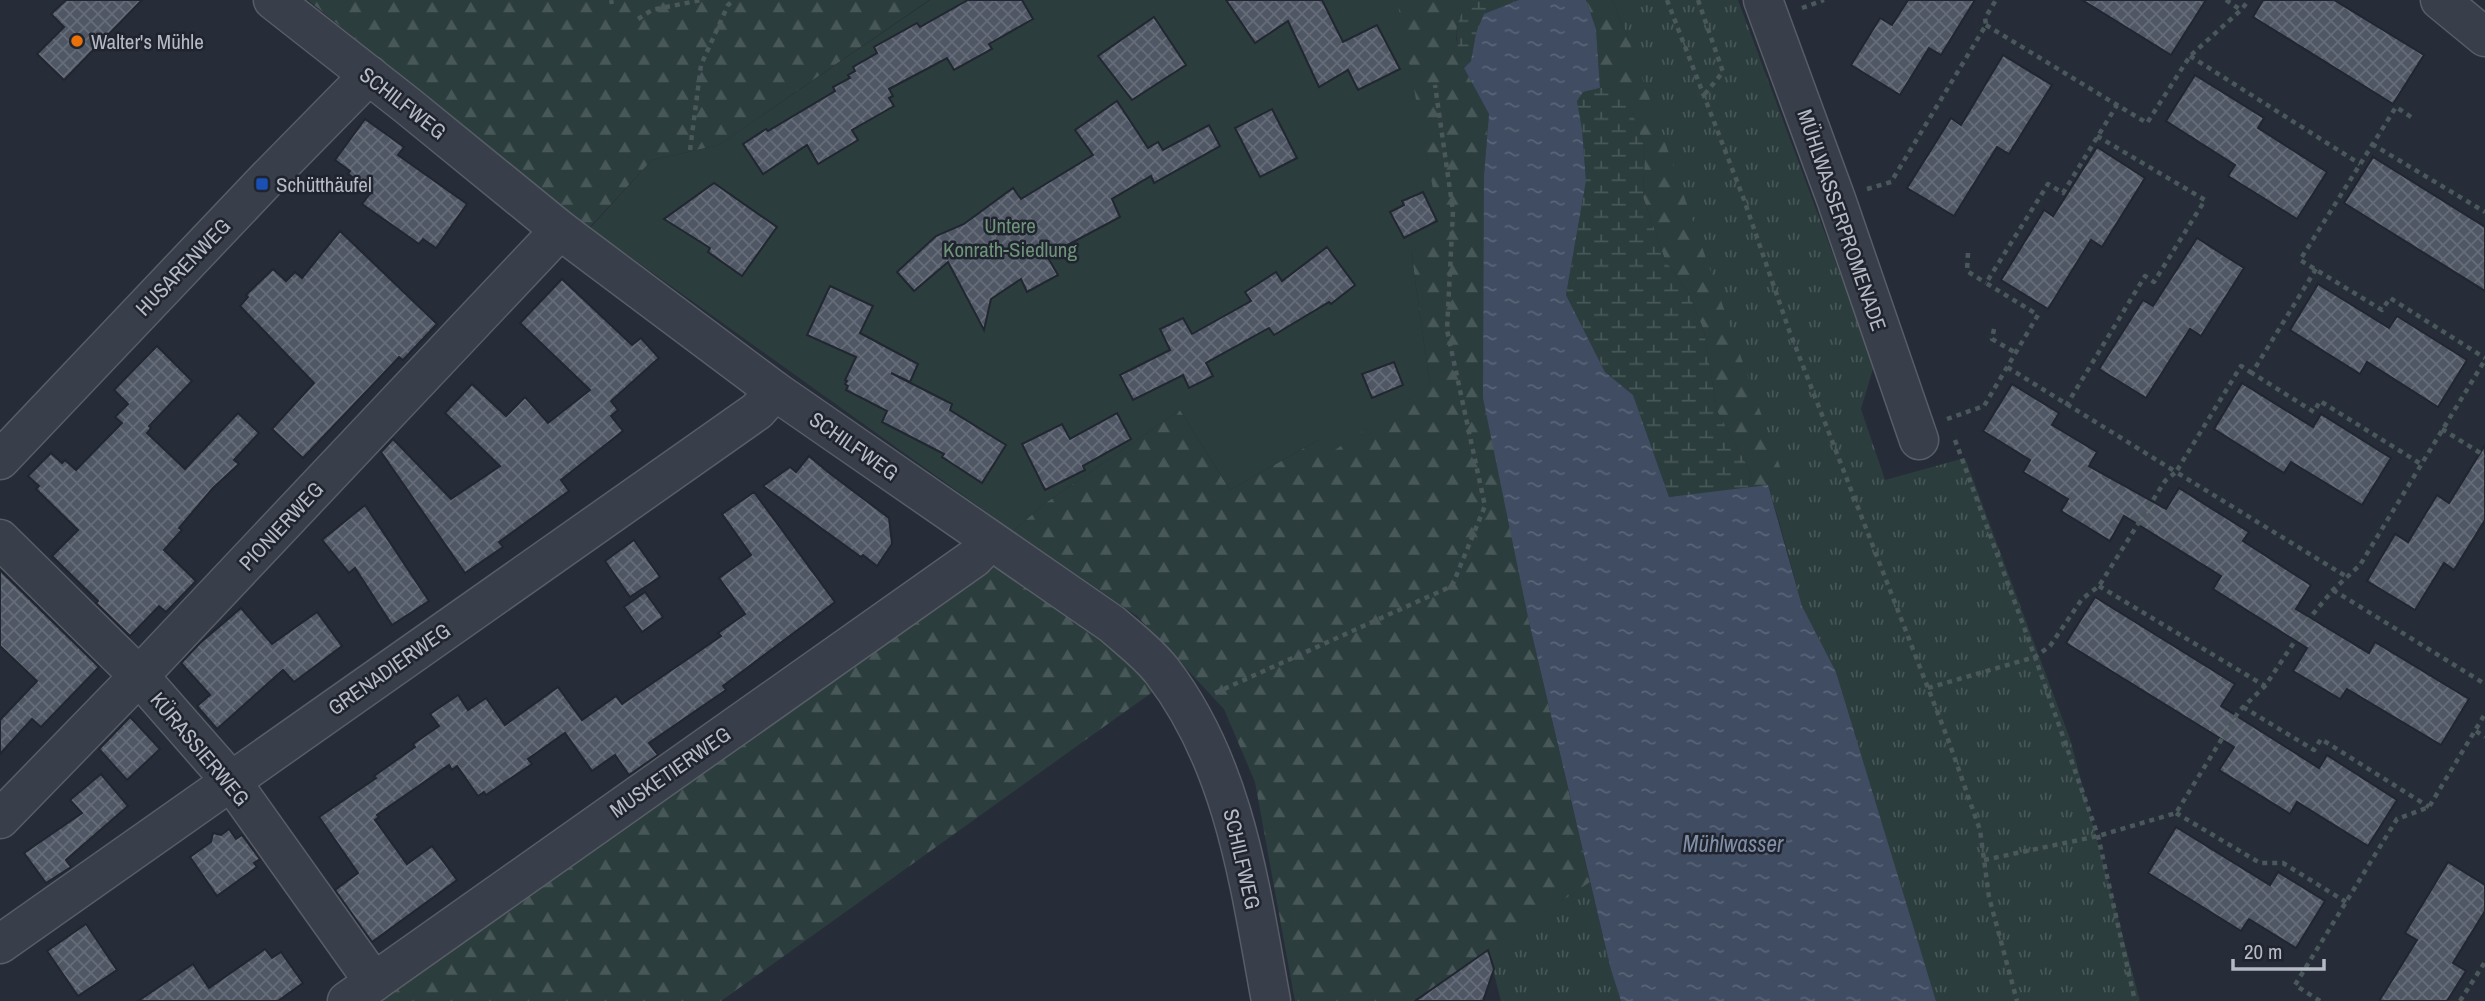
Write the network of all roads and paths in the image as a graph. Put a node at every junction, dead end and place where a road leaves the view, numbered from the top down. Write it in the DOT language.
graph roads {
  1 [pos="273,0"];
  2 [pos="701,0"];
  3 [pos="734,0"];
  4 [pos="1667,0"];
  5 [pos="1698,0"];
  6 [pos="1824,0"];
  7 [pos="1997,0"];
  8 [pos="2226,0"];
  9 [pos="2249,0"];
  10 [pos="2440,0"];
  11 [pos="728,3"];
  12 [pos="1781,5"];
  13 [pos="2241,10"];
  14 [pos="638,19"];
  15 [pos="1986,25"];
  16 [pos="2485,37"];
  17 [pos="2190,56"];
  18 [pos="369,75"];
  19 [pos="1435,85"];
  20 [pos="1704,95"];
  21 [pos="2117,105"];
  22 [pos="2411,117"];
  23 [pos="2097,136"];
  24 [pos="2372,144"];
  25 [pos="690,150"];
  26 [pos="2360,164"];
  27 [pos="1863,190"];
  28 [pos="2485,212"];
  29 [pos="560,230"];
  30 [pos="1968,253"];
  31 [pos="2316,269"];
  32 [pos="1986,284"];
  33 [pos="1994,329"];
  34 [pos="2015,353"];
  35 [pos="2485,359"];
  36 [pos="2007,368"];
  37 [pos="2252,373"];
  38 [pos="775,391"];
  39 [pos="2066,406"];
  40 [pos="2442,429"];
  41 [pos="1929,433"];
  42 [pos="2485,456"];
  43 [pos="0,460"];
  44 [pos="2421,464"];
  45 [pos="2176,472"];
  46 [pos="0,539"];
  47 [pos="990,541"];
  48 [pos="2347,577"];
  49 [pos="2099,586"];
  50 [pos="2333,590"];
  51 [pos="2035,657"];
  52 [pos="139,676"];
  53 [pos="2485,684"];
  54 [pos="2265,686"];
  55 [pos="1928,688"];
  56 [pos="1185,706"];
  57 [pos="2243,707"];
  58 [pos="2485,714"];
  59 [pos="2476,731"];
  60 [pos="2485,737"];
  61 [pos="231,780"];
  62 [pos="2429,807"];
  63 [pos="2176,813"];
  64 [pos="0,819"];
  65 [pos="2098,836"];
  66 [pos="1984,860"];
  67 [pos="2346,902"];
  68 [pos="0,944"];
  69 [pos="2485,962"];
  70 [pos="360,991"];
  71 [pos="1271,1001"];
  72 [pos="2017,1001"];
  73 [pos="2136,1001"];
  74 [pos="2320,1001"];
  75 [pos="2460,1001"];
  1 -- 18 [label="street, SCHILFWEG"];
  2 -- 14 [label="path"];
  3 -- 11 [label="path"];
  4 -- 20 [label="path"];
  5 -- 20 [label="path"];
  6 -- 12 [label="path"];
  7 -- 15 [label="path"];
  8 -- 13 [label="path"];
  9 -- 13 [label="path"];
  10 -- 16 [label="street"];
  11 -- 25 [label="path"];
  12 -- 41 [label="street, MÜHLWASSERPROMENADE"];
  13 -- 17 [label="path"];
  15 -- 21 [label="path"];
  15 -- 27 [label="path"];
  17 -- 21 [label="path"];
  17 -- 26 [label="path"];
  18 -- 29 [label="street, SCHILFWEG"];
  18 -- 43 [label="street, HUSARENWEG"];
  19 -- 56 [label="path"];
  20 -- 55 [label="path"];
  21 -- 23 [label="path"];
  22 -- 24 [label="path"];
  23 -- 32 [label="path"];
  23 -- 39 [label="path"];
  24 -- 26 [label="path"];
  24 -- 28 [label="path"];
  26 -- 31 [label="path"];
  29 -- 38 [label="street, SCHILFWEG"];
  29 -- 52 [label="street, PIONIERWEG"];
  30 -- 32 [label="path"];
  31 -- 35 [label="path"];
  31 -- 37 [label="path"];
  32 -- 34 [label="path"];
  33 -- 34 [label="path"];
  34 -- 36 [label="path"];
  35 -- 40 [label="path"];
  36 -- 39 [label="path"];
  36 -- 41 [label="path"];
  37 -- 44 [label="path"];
  37 -- 45 [label="path"];
  38 -- 47 [label="street, SCHILFWEG"];
  38 -- 61 [label="street, GRENADIERWEG"];
  39 -- 45 [label="path"];
  40 -- 42 [label="path"];
  40 -- 44 [label="path"];
  41 -- 51 [label="path"];
  44 -- 48 [label="path"];
  45 -- 48 [label="path"];
  45 -- 49 [label="path"];
  46 -- 52 [label="street, KÜRASSIERWEG"];
  47 -- 56 [label="street, SCHILFWEG"];
  47 -- 70 [label="street, MUSKETIERWEG"];
  48 -- 50 [label="path"];
  49 -- 51 [label="path"];
  49 -- 54 [label="path"];
  50 -- 53 [label="path"];
  50 -- 54 [label="path"];
  51 -- 55 [label="path"];
  51 -- 65 [label="path"];
  52 -- 61 [label="street, KÜRASSIERWEG"];
  52 -- 64 [label="street, PIONIERWEG"];
  54 -- 57 [label="path"];
  55 -- 66 [label="path"];
  56 -- 71 [label="street, SCHILFWEG"];
  57 -- 62 [label="path"];
  57 -- 63 [label="path"];
  58 -- 59 [label="path"];
  59 -- 60 [label="path"];
  59 -- 62 [label="path"];
  61 -- 68 [label="street, GRENADIERWEG"];
  61 -- 70 [label="street, KÜRASSIERWEG"];
  62 -- 67 [label="path"];
  63 -- 65 [label="path"];
  63 -- 67 [label="path"];
  65 -- 66 [label="path"];
  65 -- 73 [label="path"];
  66 -- 72 [label="path"];
  67 -- 74 [label="path"];
  69 -- 75 [label="path"];
}
